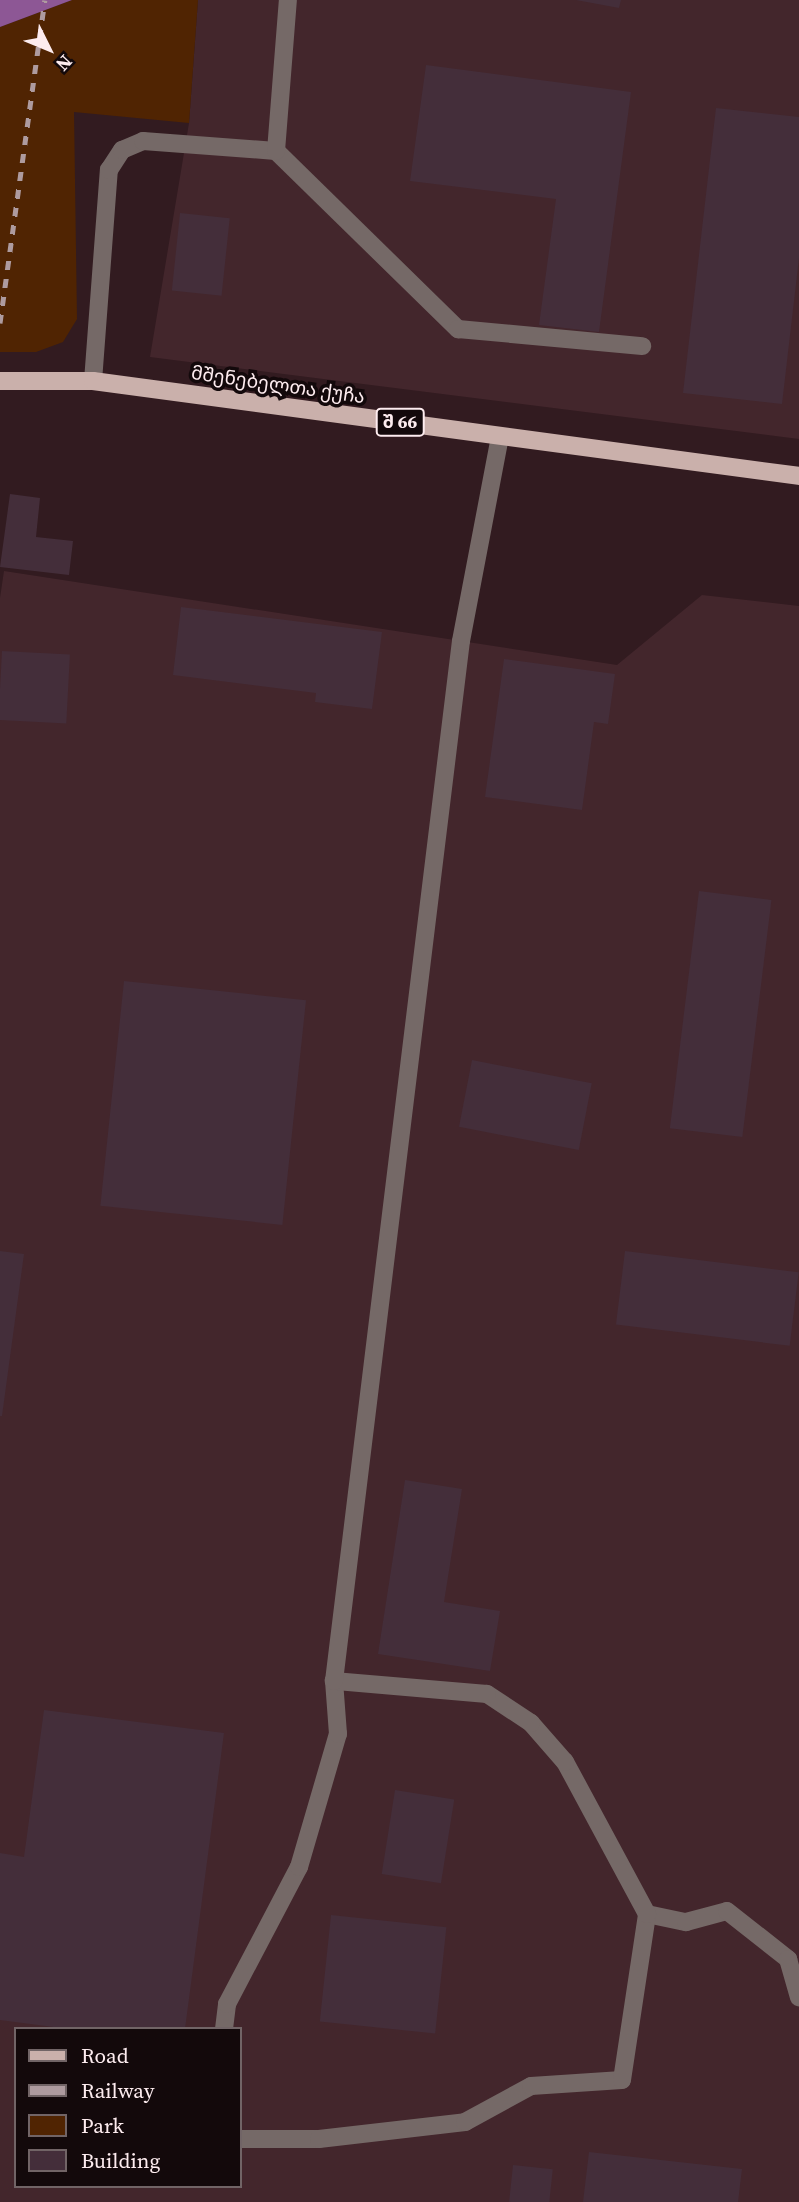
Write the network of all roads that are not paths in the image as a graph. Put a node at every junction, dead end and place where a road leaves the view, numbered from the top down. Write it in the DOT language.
graph roads {
  1 [pos="288,0"];
  2 [pos="276,151"];
  3 [pos="642,346"];
  4 [pos="93,380"];
  5 [pos="0,381"];
  6 [pos="500,437"];
  7 [pos="799,477"];
  8 [pos="334,1681"];
  9 [pos="647,1914"];
  10 [pos="799,1997"];
  11 [pos="224,2027"];
  12 [pos="242,2139"];
  1 -- 2 [label="lane"];
  2 -- 3 [label="lane"];
  2 -- 4 [label="lane"];
  4 -- 5 [label="main road, მშენებელთა ქუჩა / შ 66"];
  4 -- 6 [label="main road, მშენებელთა ქუჩა / შ 66"];
  6 -- 7 [label="main road, მშენებელთა ქუჩა / შ 66"];
  6 -- 8 [label="lane"];
  8 -- 9 [label="lane"];
  8 -- 11 [label="lane"];
  9 -- 10 [label="lane"];
  9 -- 12 [label="lane"];
}
